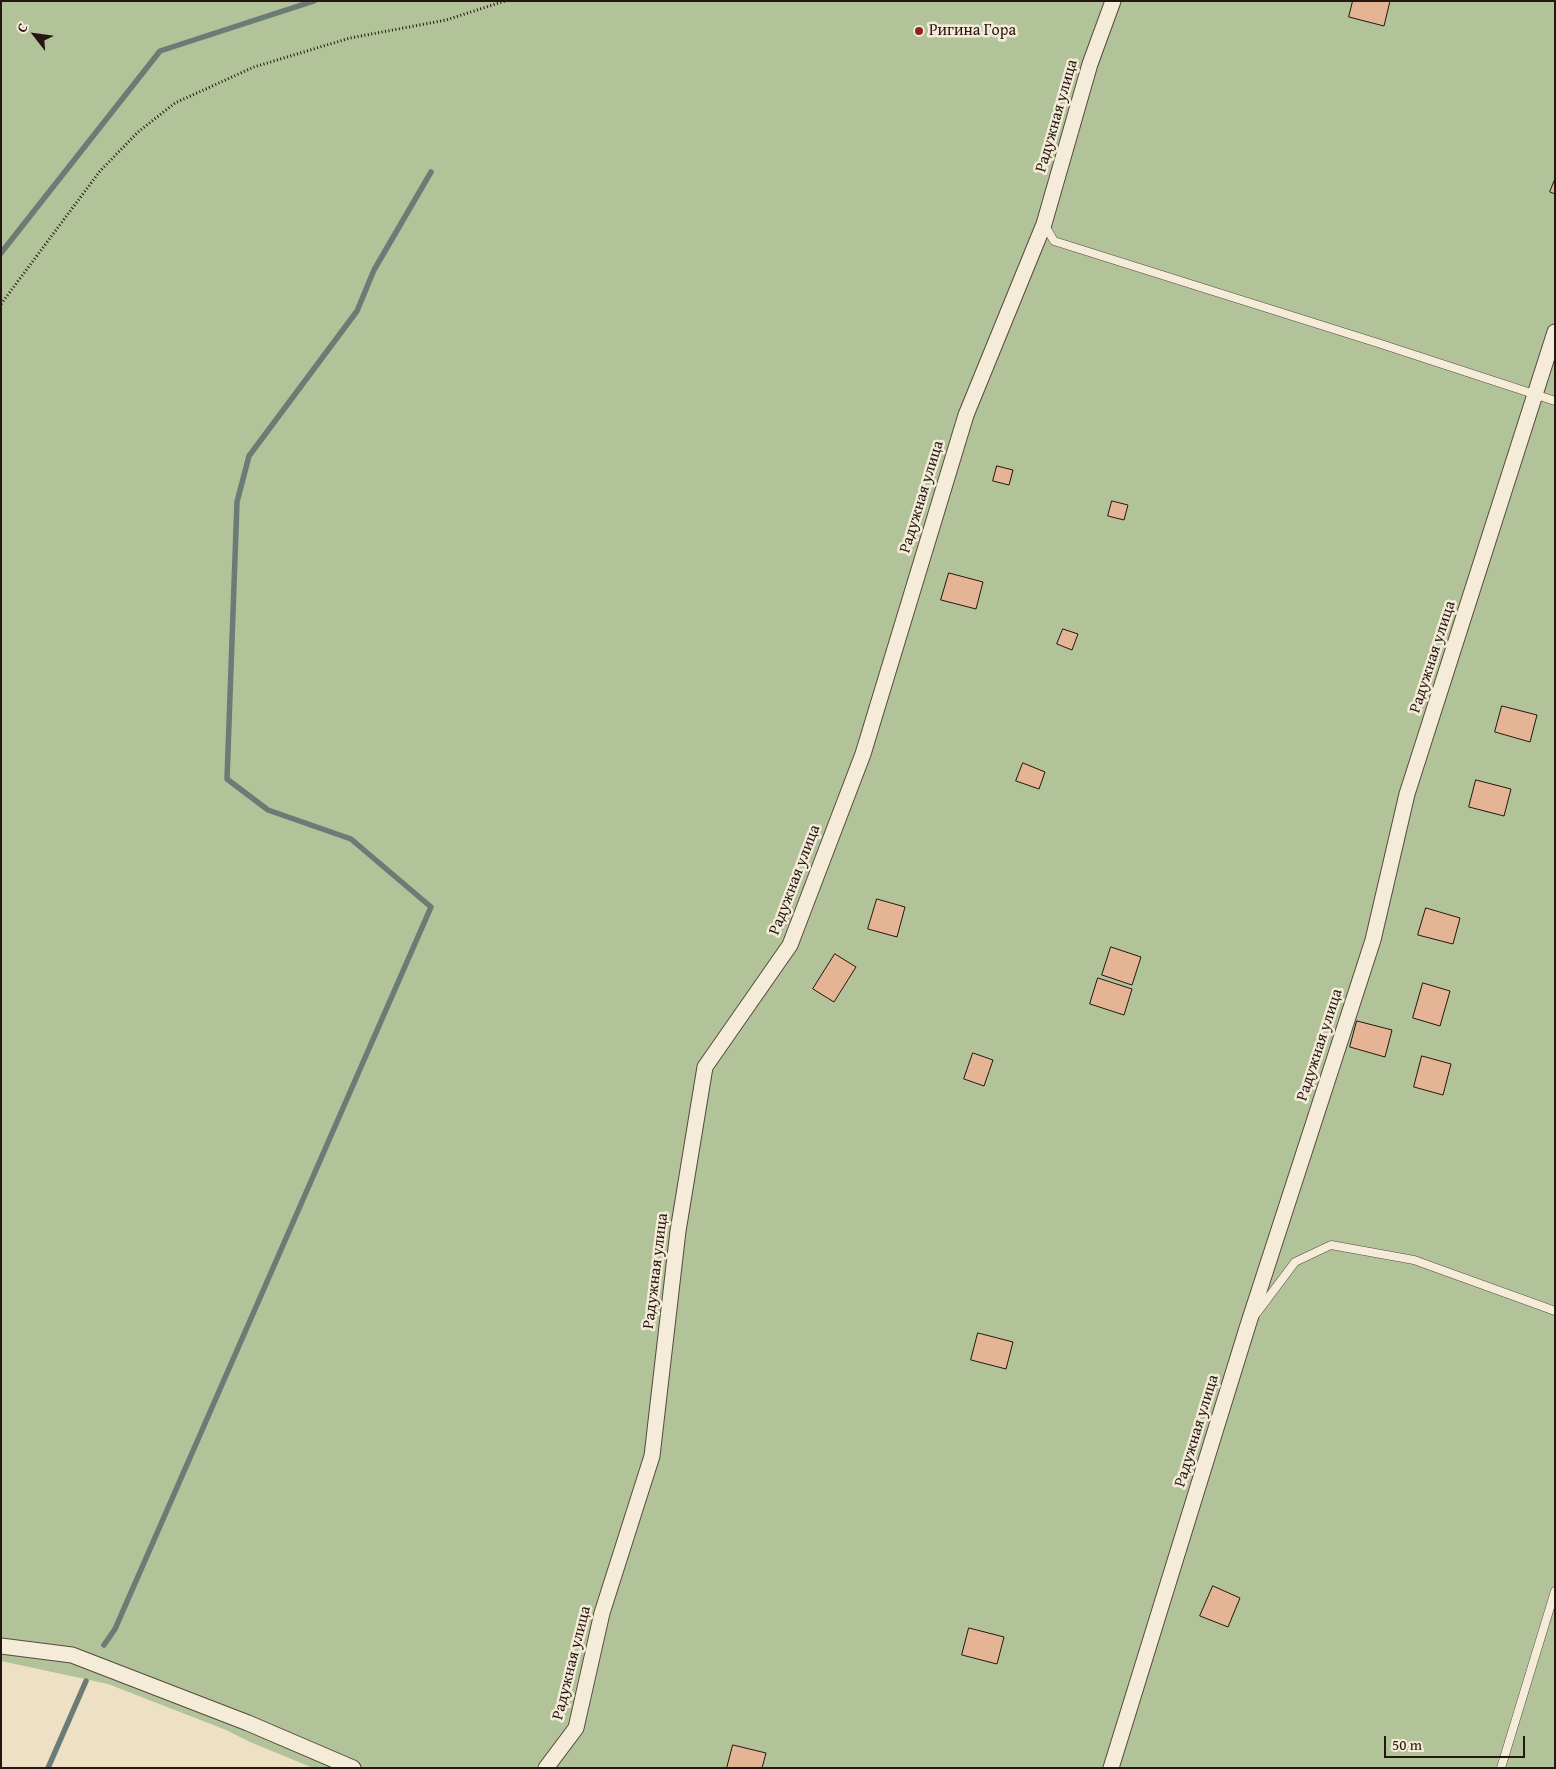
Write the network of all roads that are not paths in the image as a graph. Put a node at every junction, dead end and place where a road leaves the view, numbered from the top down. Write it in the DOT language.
graph roads {
  1 [pos="1113,1"];
  2 [pos="1044,224"];
  3 [pos="1555,332"];
  4 [pos="1536,394"];
  5 [pos="1555,401"];
  6 [pos="1555,1312"];
  7 [pos="1248,1326"];
  8 [pos="1555,1591"];
  9 [pos="1,1646"];
  10 [pos="353,1768"];
  11 [pos="546,1768"];
  12 [pos="1111,1768"];
  13 [pos="1501,1768"];
  1 -- 2 [label="street, Радужная улица"];
  2 -- 4 [label="lane"];
  2 -- 11 [label="street, Радужная улица"];
  3 -- 4 [label="street, Радужная улица"];
  4 -- 5 [label="lane"];
  4 -- 7 [label="street, Радужная улица"];
  6 -- 7 [label="lane"];
  7 -- 12 [label="street, Радужная улица"];
  8 -- 13 [label="lane"];
  9 -- 10 [label="street"];
}
